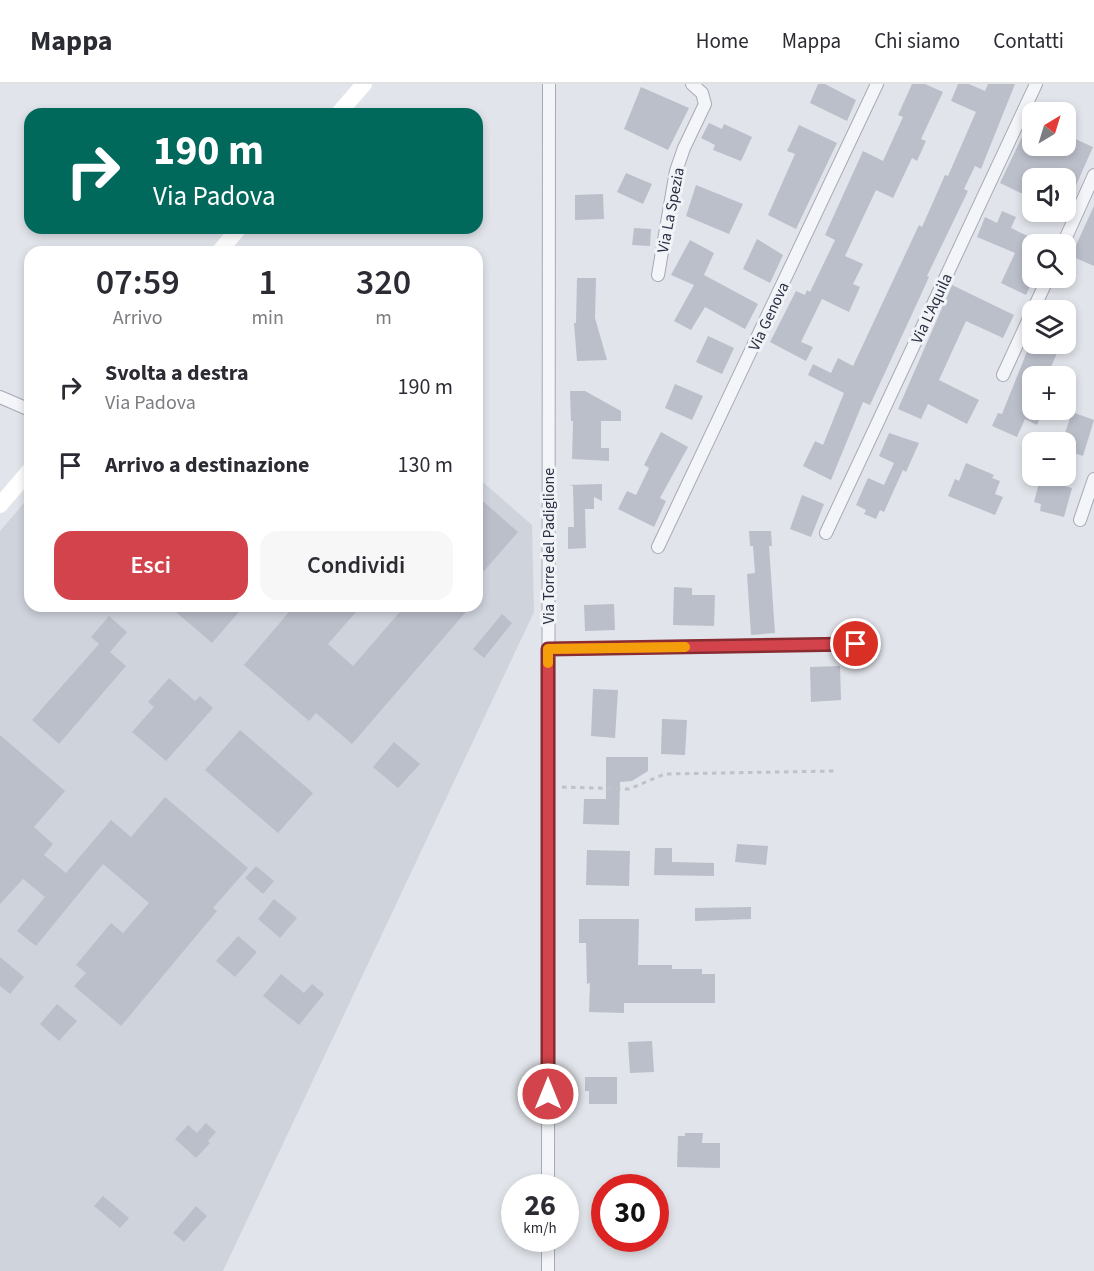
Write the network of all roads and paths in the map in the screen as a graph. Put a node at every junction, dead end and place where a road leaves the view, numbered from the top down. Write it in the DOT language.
graph roads {
  1 [pos="364,84"];
  2 [pos="549,84"];
  3 [pos="692,84"];
  4 [pos="878,84"];
  5 [pos="1036,84"];
  6 [pos="343,108"];
  7 [pos="1094,176"];
  8 [pos="234,234"];
  9 [pos="1068,234"];
  10 [pos="224,246"];
  11 [pos="658,274"];
  12 [pos="1022,334"];
  13 [pos="1004,375"];
  14 [pos="0,397"];
  15 [pos="24,407"];
  16 [pos="24,477"];
  17 [pos="1094,479"];
  18 [pos="0,505"];
  19 [pos="1080,520"];
  20 [pos="826,533"];
  21 [pos="658,547"];
  22 [pos="856,644"];
  23 [pos="548,649"];
  24 [pos="834,771"];
  25 [pos="548,787"];
  26 [pos="548,1174"];
  27 [pos="548,1252"];
  28 [pos="548,1271"];
  1 -- 6 [label="street"];
  2 -- 23 [label="street, Via Torre del Padiglione"];
  3 -- 11 [label="street, Via La Spezia"];
  4 -- 21 [label="street, Via Genova"];
  5 -- 20 [label="street, Via L'Aquila"];
  7 -- 9 [label="street"];
  8 -- 10 [label="street"];
  12 -- 13 [label="street"];
  14 -- 15 [label="street"];
  16 -- 18 [label="street"];
  17 -- 19 [label="street"];
  22 -- 23 [label="street"];
  23 -- 25 [label="street, Via Torre del Padiglione"];
  24 -- 25 [label="path"];
  25 -- 26 [label="street, Via Torre del Padiglione"];
  27 -- 28 [label="street"];
}
